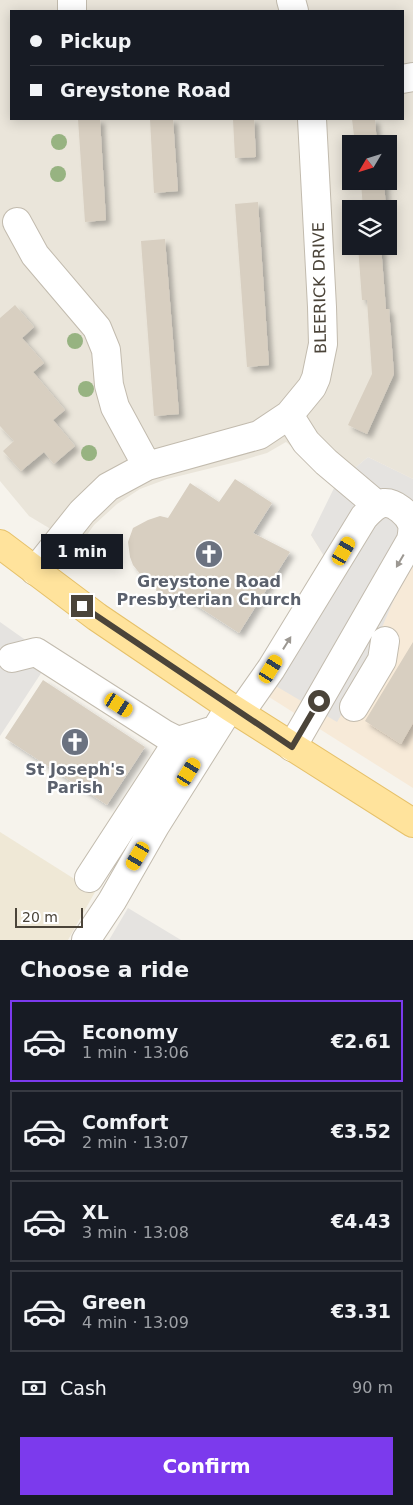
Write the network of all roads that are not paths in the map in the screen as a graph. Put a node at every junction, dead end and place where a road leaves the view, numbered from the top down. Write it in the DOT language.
graph roads {
  1 [pos="312,120"];
  2 [pos="17,222"];
  3 [pos="288,415"];
  4 [pos="147,466"];
  5 [pos="377,505"];
  6 [pos="0,544"];
  7 [pos="35,571"];
  8 [pos="385,641"];
  9 [pos="12,658"];
  10 [pos="343,659"];
  11 [pos="372,676"];
  12 [pos="354,707"];
  13 [pos="235,710"];
  14 [pos="216,730"];
  15 [pos="178,741"];
  16 [pos="292,747"];
  17 [pos="413,823"];
  18 [pos="89,878"];
  19 [pos="86,940"];
  1 -- 3 [label="street, BLEERICK DRIVE"];
  2 -- 4 [label="street"];
  3 -- 4 [label="street, BLEERICK DRIVE"];
  3 -- 5 [label="street"];
  4 -- 7 [label="street, BLEERICK DRIVE"];
  5 -- 10 [label="street, one-way"];
  13 -- 5 [label="street, one-way"];
  6 -- 7 [label="main road"];
  7 -- 13 [label="main road"];
  8 -- 11 [label="street"];
  9 -- 15 [label="street"];
  10 -- 11 [label="street"];
  10 -- 16 [label="street"];
  11 -- 12 [label="street"];
  13 -- 14 [label="street"];
  13 -- 16 [label="main road"];
  14 -- 15 [label="street"];
  14 -- 19 [label="street"];
  15 -- 18 [label="street"];
  16 -- 17 [label="main road"];
}
